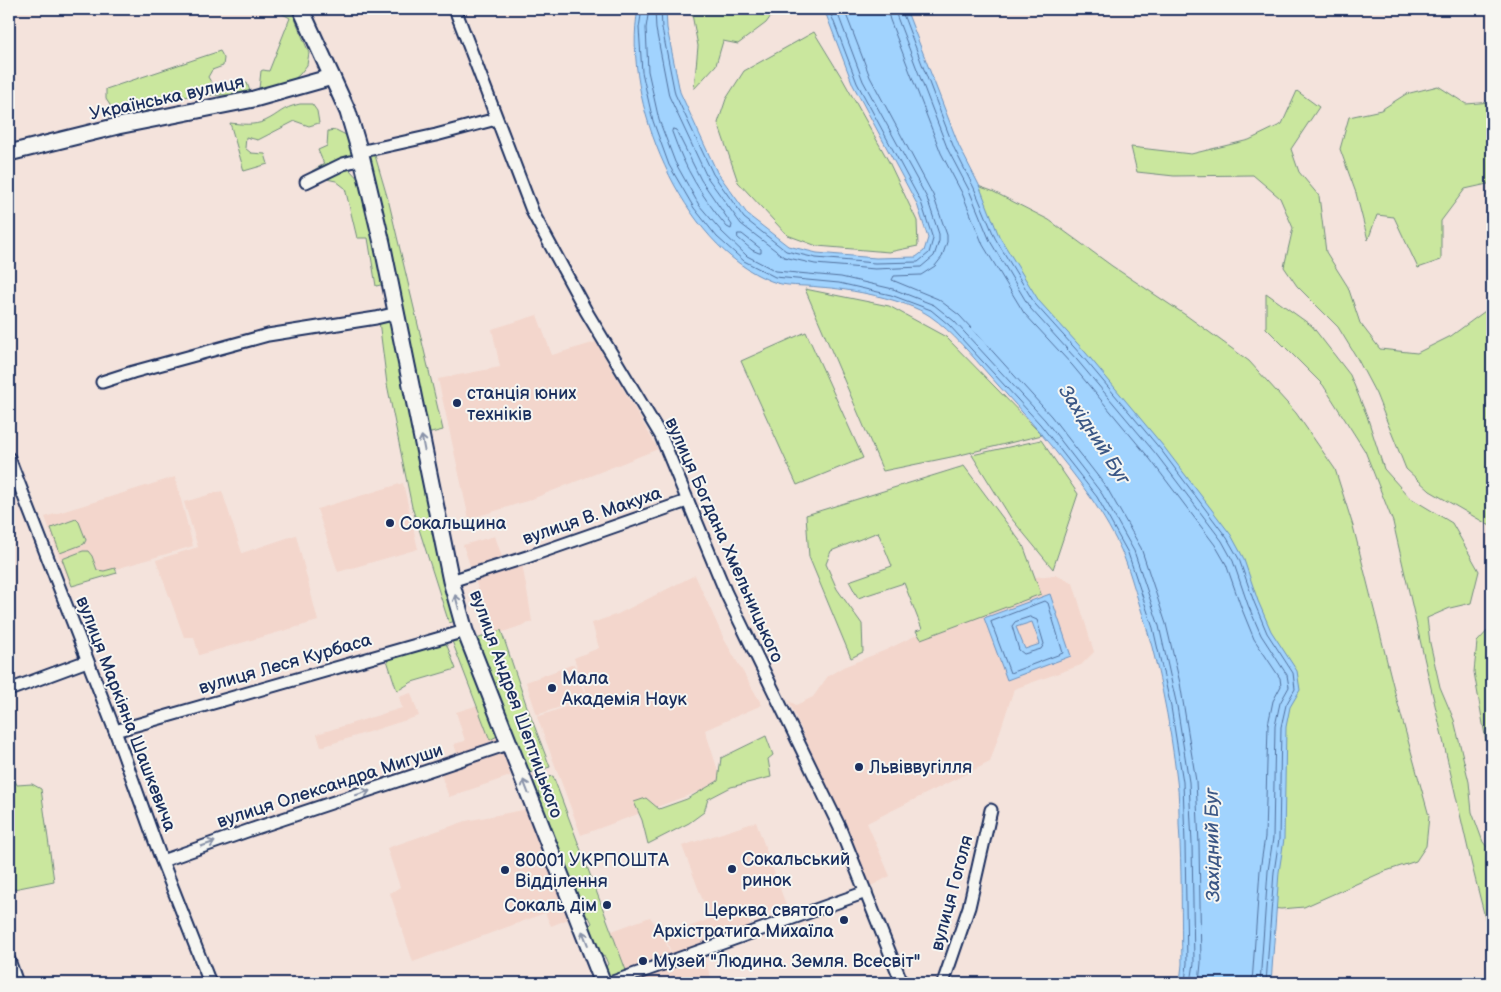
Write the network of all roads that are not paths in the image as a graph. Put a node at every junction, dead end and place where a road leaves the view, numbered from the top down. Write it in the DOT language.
graph roads {
  1 [pos="301,9"];
  2 [pos="455,9"];
  3 [pos="332,77"];
  4 [pos="496,119"];
  5 [pos="9,153"];
  6 [pos="360,156"];
  7 [pos="306,182"];
  8 [pos="397,312"];
  9 [pos="102,382"];
  10 [pos="9,458"];
  11 [pos="687,501"];
  12 [pos="451,581"];
  13 [pos="465,630"];
  14 [pos="87,661"];
  15 [pos="9,690"];
  16 [pos="115,731"];
  17 [pos="508,744"];
  18 [pos="991,810"];
  19 [pos="162,861"];
  20 [pos="866,892"];
  21 [pos="9,960"];
  22 [pos="11,972"];
  23 [pos="17,983"];
  24 [pos="210,983"];
  25 [pos="604,983"];
  26 [pos="610,983"];
  27 [pos="902,983"];
  28 [pos="943,983"];
  1 -- 3 [label="street, вулиця Андрея Шептицького"];
  2 -- 4 [label="street, вулиця Богдана Хмельницького"];
  3 -- 5 [label="street, Українська вулиця"];
  3 -- 6 [label="street, вулиця Андрея Шептицького"];
  4 -- 6 [label="street"];
  4 -- 11 [label="street, вулиця Богдана Хмельницького"];
  6 -- 7 [label="street"];
  6 -- 8 [label="street, вулиця Андрея Шептицького"];
  8 -- 9 [label="street"];
  12 -- 8 [label="street, вулиця Андрея Шептицького, one-way"];
  10 -- 14 [label="street, вулиця Маркіяна Шашкевича"];
  11 -- 12 [label="street, вулиця В. Макуха"];
  11 -- 20 [label="street, вулиця Богдана Хмельницького"];
  13 -- 12 [label="street, вулиця Андрея Шептицького, one-way"];
  13 -- 16 [label="street, вулиця Леся Курбаса"];
  13 -- 17 [label="street, вулиця Андрея Шептицького"];
  14 -- 15 [label="street"];
  14 -- 16 [label="street, вулиця Маркіяна Шашкевича"];
  16 -- 19 [label="street, вулиця Маркіяна Шашкевича"];
  19 -- 17 [label="street, вулиця Олександра Мигуши, one-way"];
  25 -- 17 [label="street, вулиця Андрея Шептицького, one-way"];
  18 -- 28 [label="street, вулиця Гоголя"];
  19 -- 24 [label="street, вулиця Маркіяна Шашкевича"];
  20 -- 26 [label="street"];
  20 -- 27 [label="street, вулиця Богдана Хмельницького"];
  21 -- 22 [label="street"];
  22 -- 23 [label="street"];
}
